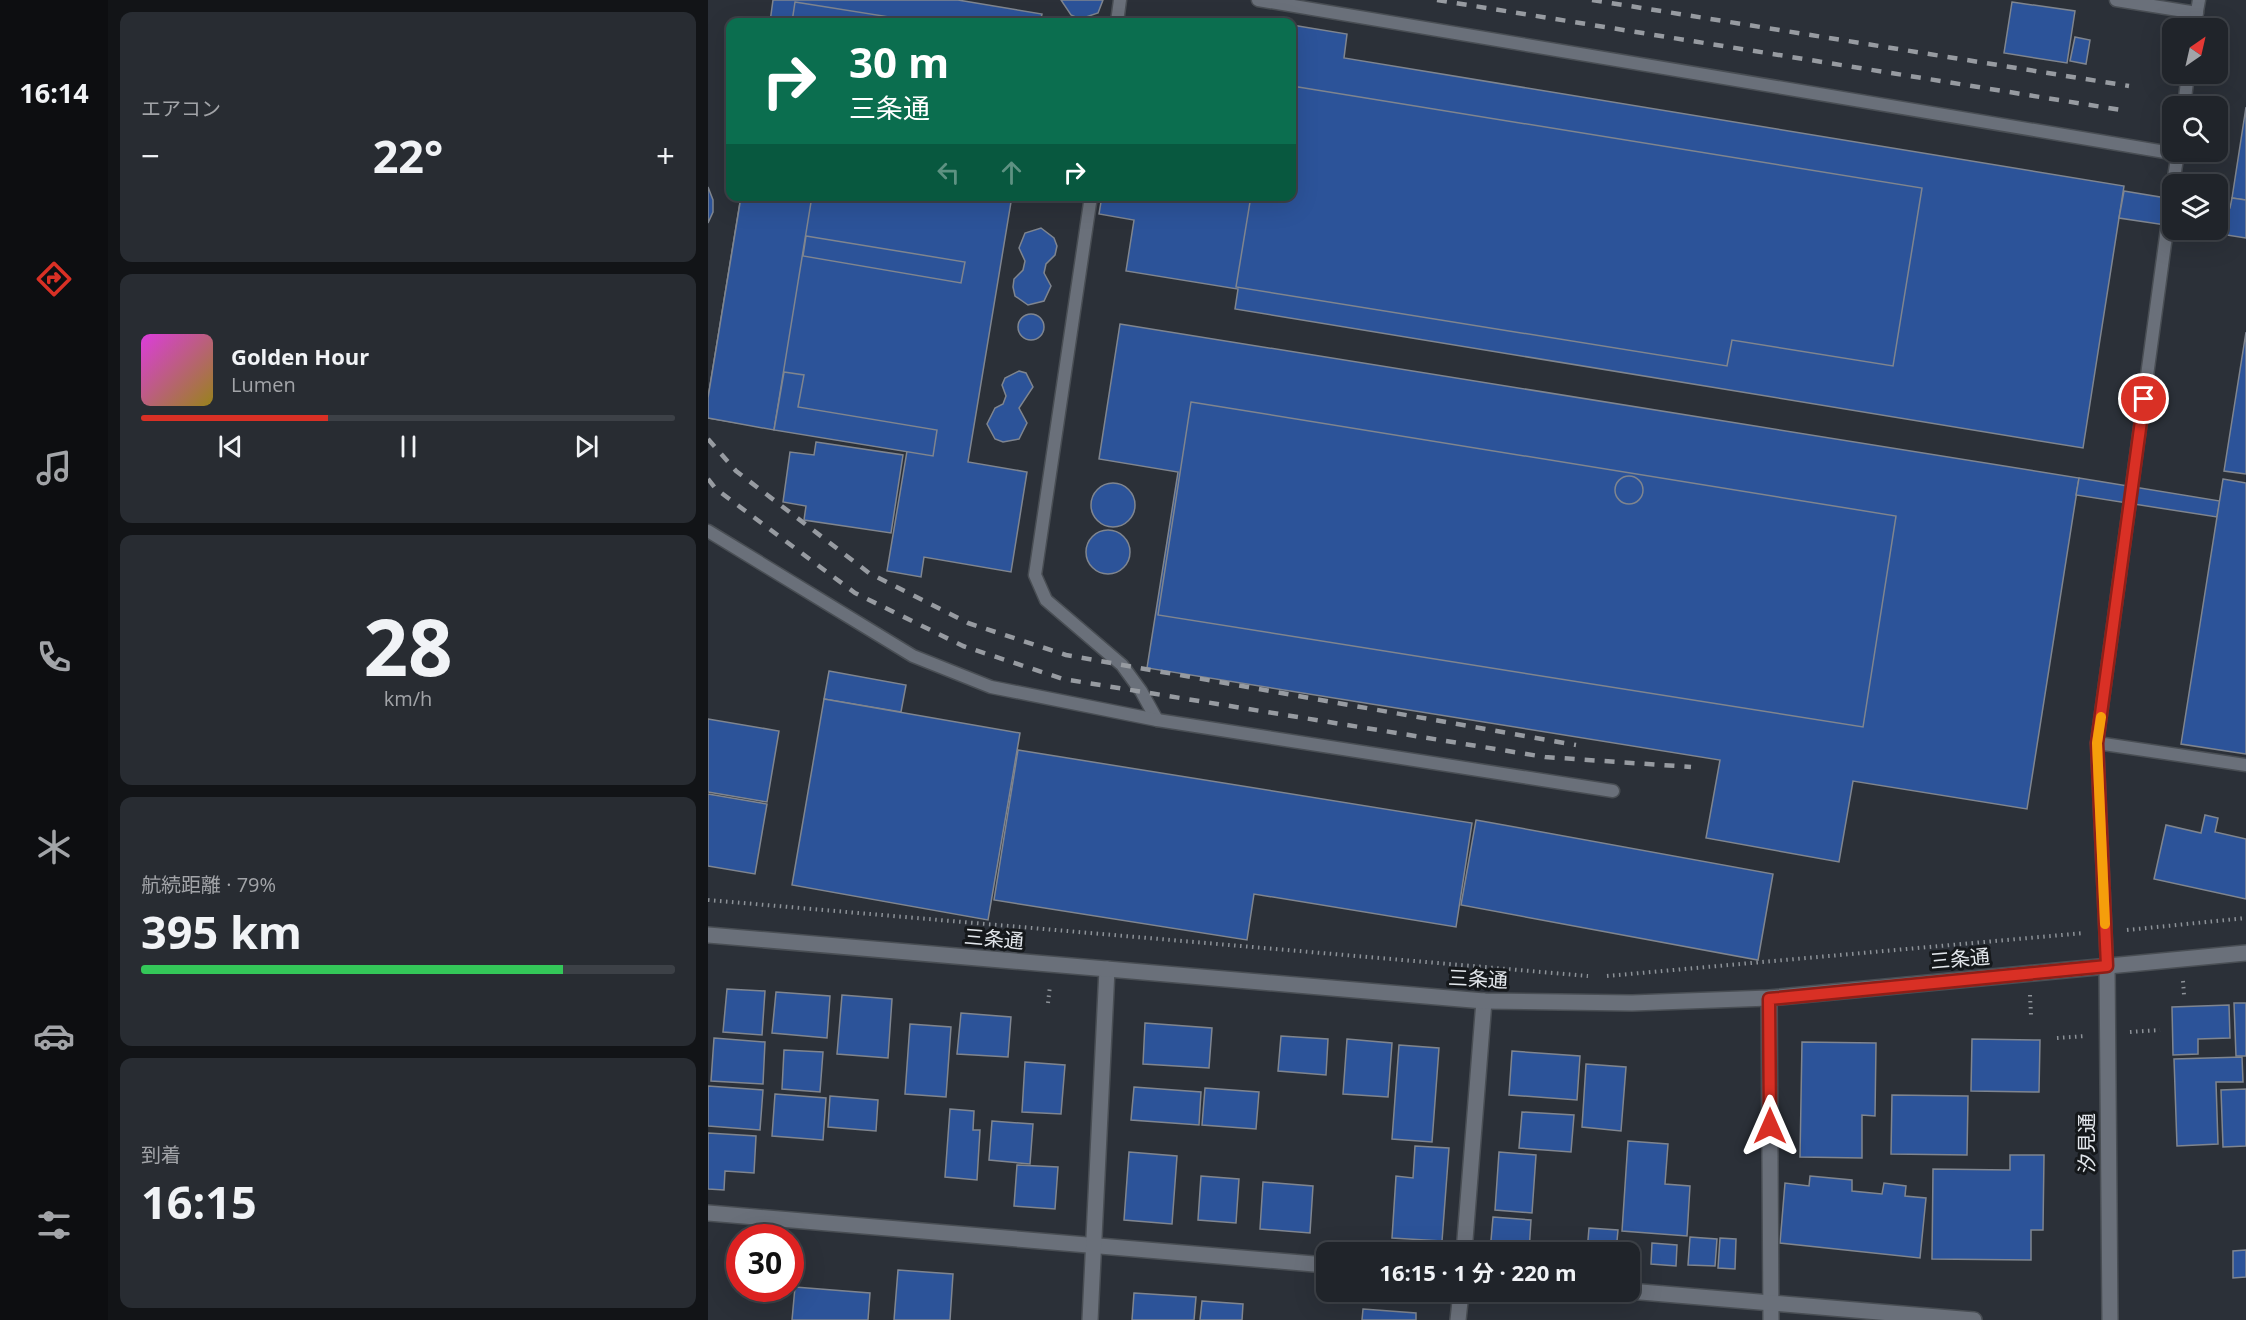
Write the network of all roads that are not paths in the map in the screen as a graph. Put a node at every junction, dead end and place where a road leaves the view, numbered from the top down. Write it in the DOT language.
graph roads {
  1 [pos="1120,0"];
  2 [pos="1258,0"];
  3 [pos="2115,0"];
  4 [pos="2199,0"];
  5 [pos="2196,13"];
  6 [pos="1118,18"];
  7 [pos="2195,18"];
  8 [pos="2162,151"];
  9 [pos="1090,201"];
  10 [pos="2165,240"];
  11 [pos="708,531"];
  12 [pos="1157,720"];
  13 [pos="2097,743"];
  14 [pos="2246,765"];
  15 [pos="1613,791"];
  16 [pos="708,935"];
  17 [pos="2246,953"];
  18 [pos="2107,966"];
  19 [pos="1107,969"];
  20 [pos="1769,999"];
  21 [pos="1485,1001"];
  22 [pos="708,1213"];
  23 [pos="1465,1242"];
  24 [pos="1094,1245"];
  25 [pos="1316,1264"];
  26 [pos="1640,1292"];
  27 [pos="1460,1302"];
  28 [pos="1771,1303"];
  29 [pos="1090,1320"];
  30 [pos="1458,1320"];
  31 [pos="1771,1320"];
  32 [pos="1974,1320"];
  33 [pos="2110,1320"];
  1 -- 6 [label="lane"];
  2 -- 8 [label="lane"];
  3 -- 5 [label="lane"];
  4 -- 5 [label="lane"];
  5 -- 7 [label="lane"];
  9 -- 12 [label="lane"];
  10 -- 13 [label="lane"];
  11 -- 12 [label="lane"];
  12 -- 15 [label="lane"];
  13 -- 14 [label="lane"];
  13 -- 18 [label="lane"];
  16 -- 19 [label="street, 三条通"];
  17 -- 18 [label="street, 三条通"];
  18 -- 20 [label="street, 三条通"];
  18 -- 33 [label="street, 汐見通"];
  19 -- 21 [label="street, 三条通"];
  19 -- 24 [label="street"];
  20 -- 21 [label="street, 三条通"];
  20 -- 28 [label="street"];
  21 -- 23 [label="street"];
  22 -- 24 [label="street"];
  24 -- 25 [label="street"];
  24 -- 29 [label="street"];
  26 -- 28 [label="street"];
  27 -- 30 [label="street"];
  28 -- 31 [label="street"];
  28 -- 32 [label="street"];
}
